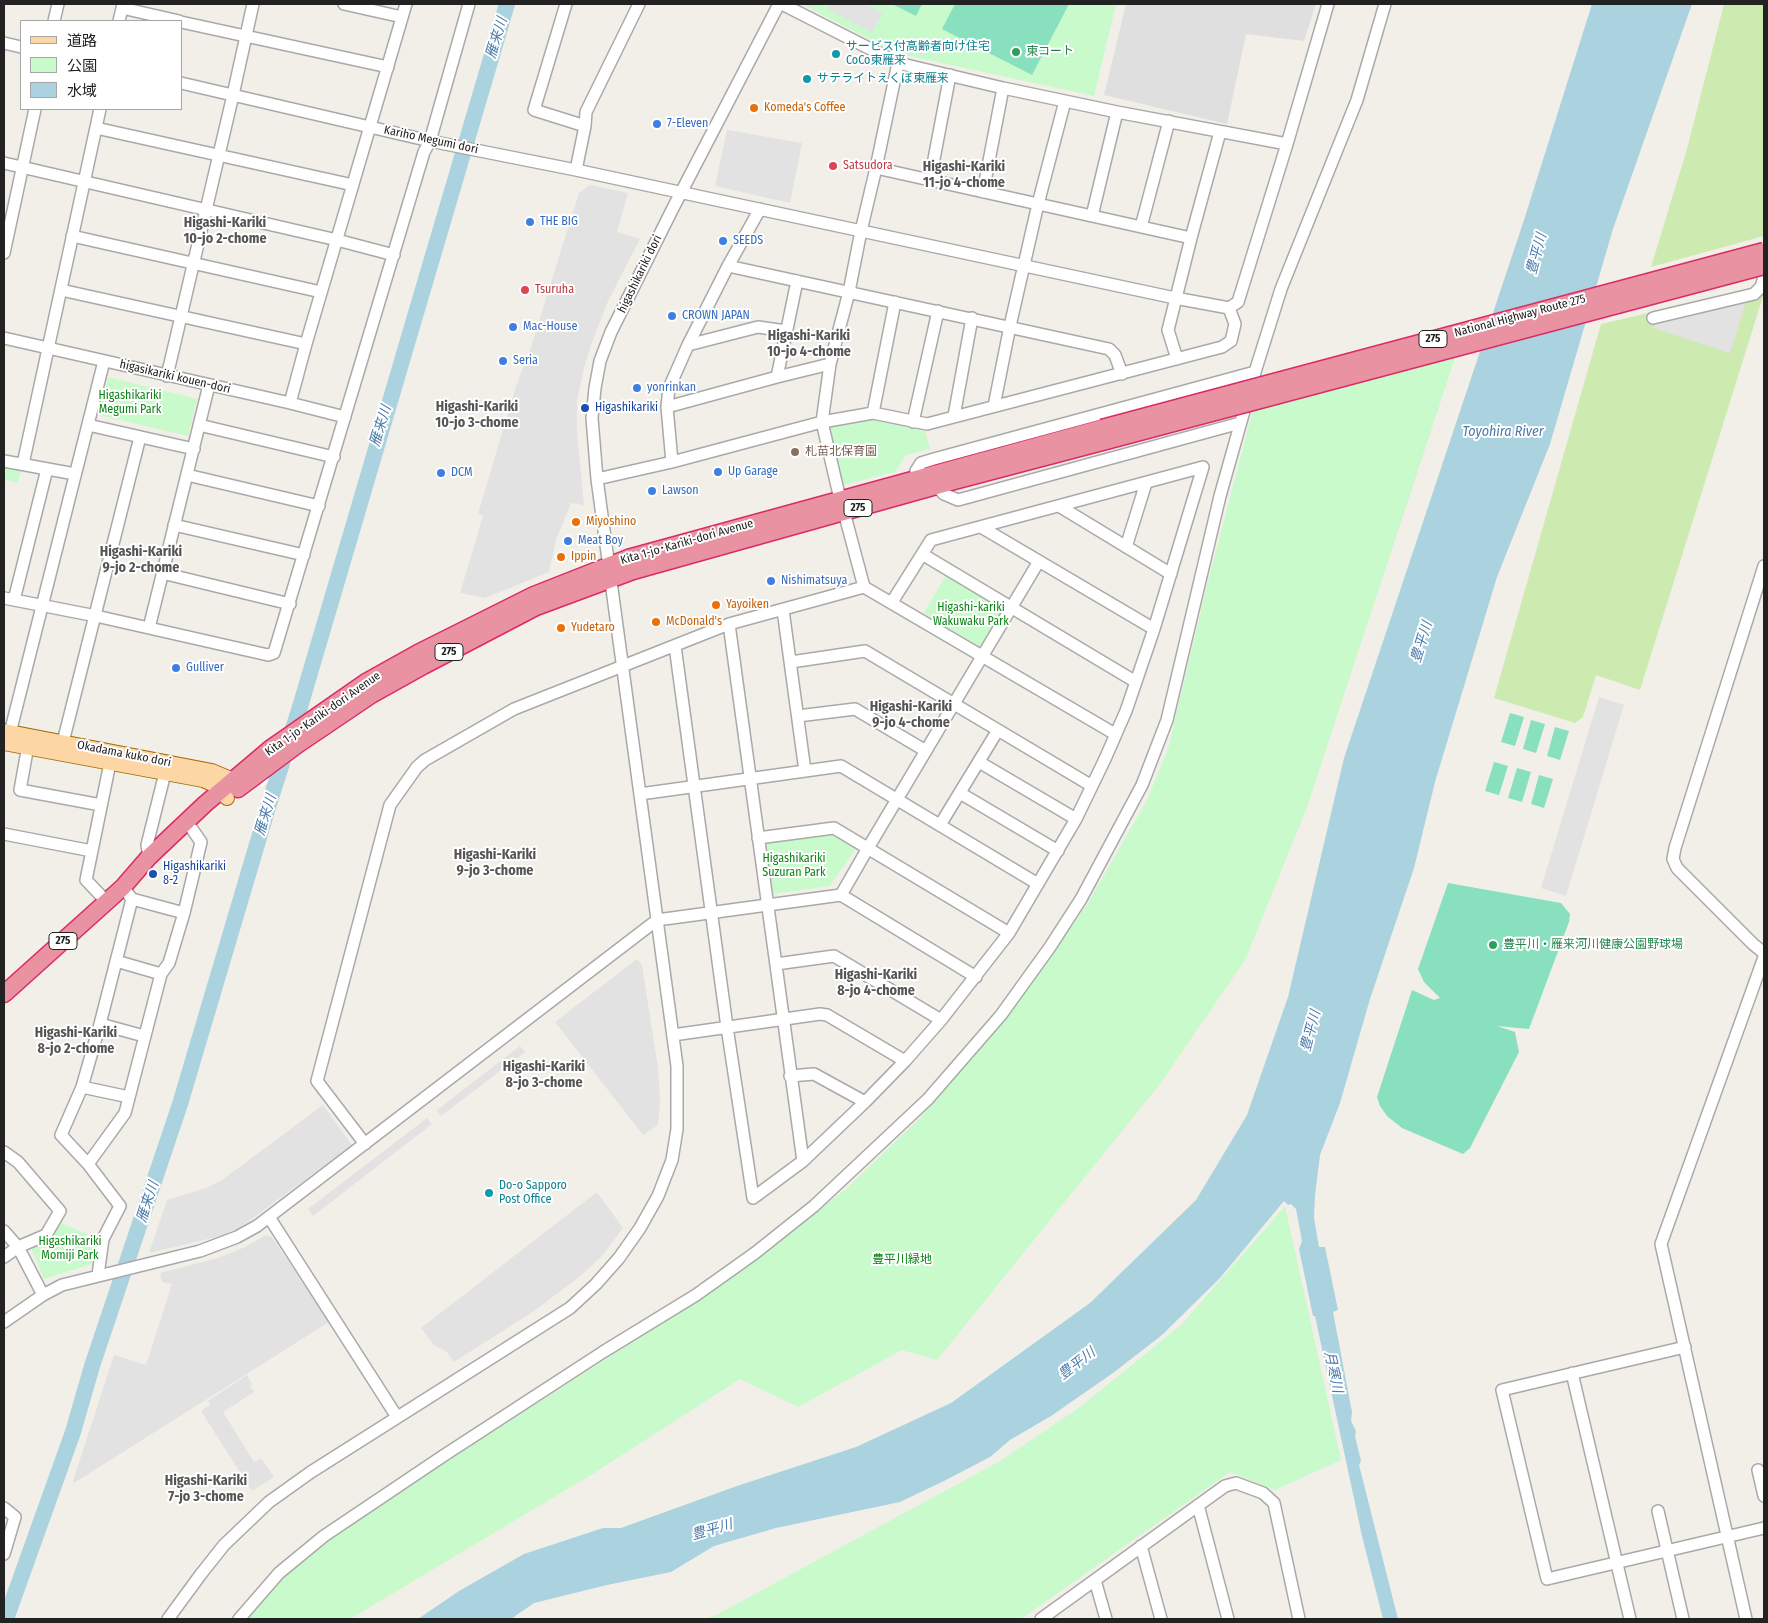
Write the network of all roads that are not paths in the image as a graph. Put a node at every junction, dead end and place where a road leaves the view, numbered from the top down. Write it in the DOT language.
graph roads {
  1 [pos="58,4"];
  2 [pos="253,4"];
  3 [pos="344,4"];
  4 [pos="406,4"];
  5 [pos="469,4"];
  6 [pos="566,4"];
  7 [pos="639,4"];
  8 [pos="780,4"];
  9 [pos="1328,4"];
  10 [pos="1385,4"];
  11 [pos="122,6"];
  12 [pos="402,17"];
  13 [pos="54,20"];
  14 [pos="119,20"];
  15 [pos="173,20"];
  16 [pos="182,22"];
  17 [pos="246,36"];
  18 [pos="4,42"];
  19 [pos="20,47"];
  20 [pos="898,63"];
  21 [pos="388,67"];
  22 [pos="950,76"];
  23 [pos="182,83"];
  24 [pos="1003,88"];
  25 [pos="233,96"];
  26 [pos="1065,101"];
  27 [pos="35,110"];
  28 [pos="100,110"];
  29 [pos="1117,112"];
  30 [pos="1169,121"];
  31 [pos="585,126"];
  32 [pos="371,127"];
  33 [pos="96,128"];
  34 [pos="1220,132"];
  35 [pos="430,140"];
  36 [pos="1287,144"];
  37 [pos="219,156"];
  38 [pos="4,163"];
  39 [pos="23,167"];
  40 [pos="876,168"];
  41 [pos="576,170"];
  42 [pos="930,180"];
  43 [pos="84,182"];
  44 [pos="353,185"];
  45 [pos="681,192"];
  46 [pos="983,192"];
  47 [pos="1038,204"];
  48 [pos="760,209"];
  49 [pos="207,210"];
  50 [pos="1092,216"];
  51 [pos="1141,227"];
  52 [pos="861,231"];
  53 [pos="72,236"];
  54 [pos="1190,238"];
  55 [pos="337,240"];
  56 [pos="1764,251"];
  57 [pos="4,254"];
  58 [pos="394,255"];
  59 [pos="194,264"];
  60 [pos="1024,265"];
  61 [pos="728,266"];
  62 [pos="1764,266"];
  63 [pos="1764,277"];
  64 [pos="797,281"];
  65 [pos="61,290"];
  66 [pos="321,292"];
  67 [pos="849,292"];
  68 [pos="1175,298"];
  69 [pos="895,302"];
  70 [pos="1229,308"];
  71 [pos="938,311"];
  72 [pos="182,317"];
  73 [pos="972,318"];
  74 [pos="1654,318"];
  75 [pos="1010,326"];
  76 [pos="786,331"];
  77 [pos="4,338"];
  78 [pos="306,344"];
  79 [pos="688,345"];
  80 [pos="48,348"];
  81 [pos="1177,359"];
  82 [pos="104,361"];
  83 [pos="830,364"];
  84 [pos="1255,372"];
  85 [pos="1122,374"];
  86 [pos="167,376"];
  87 [pos="777,377"];
  88 [pos="209,386"];
  89 [pos="290,403"];
  90 [pos="994,406"];
  91 [pos="667,407"];
  92 [pos="873,413"];
  93 [pos="954,416"];
  94 [pos="345,417"];
  95 [pos="822,422"];
  96 [pos="913,422"];
  97 [pos="1240,423"];
  98 [pos="88,425"];
  99 [pos="199,425"];
  100 [pos="1104,434"];
  101 [pos="140,437"];
  102 [pos="194,449"];
  103 [pos="334,457"];
  104 [pos="4,462"];
  105 [pos="672,462"];
  106 [pos="23,464"];
  107 [pos="47,469"];
  108 [pos="75,474"];
  109 [pos="187,475"];
  110 [pos="921,477"];
  111 [pos="597,479"];
  112 [pos="1146,483"];
  113 [pos="936,486"];
  114 [pos="319,506"];
  115 [pos="842,506"];
  116 [pos="1059,506"];
  117 [pos="174,525"];
  118 [pos="981,526"];
  119 [pos="1126,547"];
  120 [pos="922,554"];
  121 [pos="304,555"];
  122 [pos="1039,561"];
  123 [pos="1764,566"];
  124 [pos="162,573"];
  125 [pos="609,573"];
  126 [pos="1170,574"];
  127 [pos="864,587"];
  128 [pos="9,599"];
  129 [pos="892,602"];
  130 [pos="290,604"];
  131 [pos="43,605"];
  132 [pos="1011,607"];
  133 [pos="784,610"];
  134 [pos="96,616"];
  135 [pos="729,624"];
  136 [pos="149,628"];
  137 [pos="1154,629"];
  138 [pos="674,646"];
  139 [pos="982,656"];
  140 [pos="791,662"];
  141 [pos="622,666"];
  142 [pos="1136,682"];
  143 [pos="953,704"];
  144 [pos="798,716"];
  145 [pos="998,730"];
  146 [pos="1115,734"];
  147 [pos="6,736"];
  148 [pos="29,742"];
  149 [pos="63,742"];
  150 [pos="926,751"];
  151 [pos="110,757"];
  152 [pos="978,762"];
  153 [pos="805,771"];
  154 [pos="165,773"];
  155 [pos="750,779"];
  156 [pos="236,784"];
  157 [pos="1092,786"];
  158 [pos="694,787"];
  159 [pos="960,793"];
  160 [pos="640,794"];
  161 [pos="223,795"];
  162 [pos="896,800"];
  163 [pos="101,805"];
  164 [pos="1076,819"];
  165 [pos="940,826"];
  166 [pos="192,829"];
  167 [pos="4,834"];
  168 [pos="758,838"];
  169 [pos="868,848"];
  170 [pos="92,851"];
  171 [pos="1058,851"];
  172 [pos="149,857"];
  173 [pos="1038,884"];
  174 [pos="127,893"];
  175 [pos="841,896"];
  176 [pos="106,901"];
  177 [pos="768,905"];
  178 [pos="184,913"];
  179 [pos="712,913"];
  180 [pos="657,920"];
  181 [pos="1009,933"];
  182 [pos="1764,952"];
  183 [pos="1764,957"];
  184 [pos="116,961"];
  185 [pos="776,964"];
  186 [pos="161,974"];
  187 [pos="976,976"];
  188 [pos="4,994"];
  189 [pos="783,1019"];
  190 [pos="941,1020"];
  191 [pos="100,1024"];
  192 [pos="726,1027"];
  193 [pos="673,1035"];
  194 [pos="144,1036"];
  195 [pos="905,1061"];
  196 [pos="790,1076"];
  197 [pos="82,1086"];
  198 [pos="129,1097"];
  199 [pos="865,1102"];
  200 [pos="365,1144"];
  201 [pos="4,1152"];
  202 [pos="803,1161"];
  203 [pos="88,1164"];
  204 [pos="269,1217"];
  205 [pos="4,1231"];
  206 [pos="18,1247"];
  207 [pos="4,1257"];
  208 [pos="104,1274"];
  209 [pos="43,1295"];
  210 [pos="4,1322"];
  211 [pos="1685,1347"];
  212 [pos="1572,1373"];
  213 [pos="397,1417"];
  214 [pos="1758,1470"];
  215 [pos="1764,1496"];
  216 [pos="1198,1505"];
  217 [pos="4,1508"];
  218 [pos="1658,1511"];
  219 [pos="1764,1528"];
  220 [pos="1727,1536"];
  221 [pos="1142,1546"];
  222 [pos="1667,1551"];
  223 [pos="4,1554"];
  224 [pos="1617,1562"];
  225 [pos="1095,1580"];
  226 [pos="1054,1615"];
  227 [pos="168,1619"];
  228 [pos="239,1619"];
  229 [pos="1040,1619"];
  230 [pos="1106,1619"];
  231 [pos="1161,1619"];
  232 [pos="1228,1619"];
  233 [pos="1299,1619"];
  234 [pos="1630,1619"];
  235 [pos="1683,1619"];
  236 [pos="1746,1619"];
  1 -- 13 [label="street"];
  2 -- 17 [label="street"];
  3 -- 12 [label="street"];
  4 -- 12 [label="street"];
  5 -- 35 [label="street"];
  6 -- 31 [label="street"];
  7 -- 31 [label="street"];
  8 -- 20 [label="street"];
  8 -- 45 [label="street, higashikariki dori"];
  9 -- 36 [label="street"];
  10 -- 84 [label="street"];
  11 -- 14 [label="street"];
  11 -- 15 [label="street"];
  12 -- 21 [label="street"];
  16 -- 17 [label="street"];
  17 -- 21 [label="street"];
  17 -- 25 [label="street"];
  18 -- 19 [label="street"];
  20 -- 22 [label="street"];
  20 -- 40 [label="street"];
  21 -- 32 [label="street"];
  22 -- 24 [label="street"];
  22 -- 42 [label="street"];
  23 -- 25 [label="street, Kariho Megumi dori"];
  24 -- 26 [label="street"];
  24 -- 46 [label="street"];
  25 -- 32 [label="street, Kariho Megumi dori"];
  25 -- 37 [label="street"];
  26 -- 29 [label="street"];
  26 -- 47 [label="street"];
  27 -- 39 [label="street"];
  28 -- 33 [label="street"];
  29 -- 30 [label="street"];
  29 -- 50 [label="street"];
  30 -- 34 [label="street"];
  30 -- 51 [label="street"];
  31 -- 41 [label="street"];
  32 -- 35 [label="street, Kariho Megumi dori"];
  32 -- 44 [label="street"];
  33 -- 37 [label="street"];
  33 -- 43 [label="street"];
  34 -- 36 [label="street"];
  34 -- 54 [label="street"];
  35 -- 41 [label="street, Kariho Megumi dori"];
  35 -- 58 [label="street"];
  36 -- 70 [label="street"];
  37 -- 44 [label="street"];
  37 -- 49 [label="street"];
  38 -- 39 [label="street"];
  39 -- 43 [label="street"];
  39 -- 57 [label="street"];
  40 -- 42 [label="street"];
  40 -- 52 [label="street"];
  41 -- 45 [label="street, Kariho Megumi dori"];
  42 -- 46 [label="street"];
  43 -- 49 [label="street"];
  43 -- 53 [label="street"];
  44 -- 55 [label="street"];
  45 -- 48 [label="street, Kariho Megumi dori"];
  45 -- 111 [label="street, higashikariki dori"];
  46 -- 47 [label="street"];
  47 -- 50 [label="street"];
  47 -- 60 [label="street"];
  48 -- 52 [label="street, Kariho Megumi dori"];
  48 -- 61 [label="street"];
  49 -- 55 [label="street"];
  49 -- 59 [label="street"];
  50 -- 51 [label="street"];
  51 -- 54 [label="street"];
  52 -- 60 [label="street, Kariho Megumi dori"];
  52 -- 67 [label="street"];
  53 -- 59 [label="street"];
  53 -- 65 [label="street"];
  54 -- 68 [label="street"];
  55 -- 58 [label="street"];
  55 -- 66 [label="street"];
  56 -- 100 [label="highway, National Highway Route 275 / 275, bridge"];
  58 -- 94 [label="street"];
  59 -- 66 [label="street"];
  59 -- 72 [label="street"];
  60 -- 68 [label="street, Kariho Megumi dori"];
  60 -- 75 [label="street"];
  61 -- 64 [label="street"];
  61 -- 79 [label="street"];
  62 -- 100 [label="highway, National Highway Route 275 / 275, bridge"];
  63 -- 74 [label="street"];
  64 -- 67 [label="street"];
  64 -- 76 [label="street"];
  65 -- 72 [label="street"];
  65 -- 80 [label="street"];
  66 -- 78 [label="street"];
  67 -- 69 [label="street"];
  67 -- 83 [label="street"];
  68 -- 70 [label="street, Kariho Megumi dori"];
  68 -- 81 [label="street"];
  69 -- 71 [label="street"];
  69 -- 92 [label="street"];
  70 -- 81 [label="street"];
  71 -- 73 [label="street"];
  71 -- 96 [label="street"];
  72 -- 78 [label="street"];
  72 -- 86 [label="street"];
  73 -- 75 [label="street"];
  73 -- 93 [label="street"];
  75 -- 85 [label="street"];
  75 -- 90 [label="street"];
  76 -- 79 [label="street"];
  76 -- 87 [label="street"];
  77 -- 80 [label="street, higasikariki kouen-dori"];
  78 -- 89 [label="street"];
  79 -- 91 [label="street"];
  80 -- 82 [label="street, higasikariki kouen-dori"];
  80 -- 106 [label="street"];
  81 -- 85 [label="street"];
  82 -- 86 [label="street, higasikariki kouen-dori"];
  82 -- 98 [label="street"];
  83 -- 87 [label="street"];
  83 -- 95 [label="street"];
  84 -- 97 [label="street"];
  84 -- 110 [label="street"];
  85 -- 90 [label="street"];
  86 -- 88 [label="street, higasikariki kouen-dori"];
  87 -- 91 [label="street"];
  88 -- 89 [label="street, higasikariki kouen-dori"];
  88 -- 99 [label="street"];
  89 -- 94 [label="street, higasikariki kouen-dori"];
  90 -- 93 [label="street"];
  91 -- 105 [label="street"];
  92 -- 95 [label="street"];
  92 -- 96 [label="street"];
  93 -- 96 [label="street"];
  94 -- 103 [label="street"];
  95 -- 105 [label="street"];
  95 -- 115 [label="street"];
  97 -- 113 [label="street"];
  97 -- 228 [label="street"];
  98 -- 101 [label="street"];
  98 -- 108 [label="street"];
  99 -- 102 [label="street"];
  99 -- 103 [label="street"];
  100 -- 110 [label="highway, Kita 1-jo･Kariki-dori Avenue / 275"];
  100 -- 113 [label="highway, Kita 1-jo･Kariki-dori Avenue / 275"];
  101 -- 102 [label="street"];
  101 -- 134 [label="street"];
  102 -- 109 [label="street"];
  103 -- 114 [label="street"];
  104 -- 106 [label="street"];
  105 -- 111 [label="street"];
  106 -- 107 [label="street"];
  107 -- 108 [label="street"];
  107 -- 128 [label="street"];
  108 -- 131 [label="street"];
  109 -- 114 [label="street"];
  109 -- 117 [label="street"];
  110 -- 113 [label="street"];
  110 -- 115 [label="highway, Kita 1-jo･Kariki-dori Avenue / 275"];
  111 -- 125 [label="street, higashikariki dori"];
  112 -- 116 [label="street"];
  112 -- 119 [label="street"];
  112 -- 126 [label="street"];
  113 -- 115 [label="highway, Kita 1-jo･Kariki-dori Avenue / 275"];
  114 -- 121 [label="street"];
  115 -- 125 [label="highway, Kita 1-jo･Kariki-dori Avenue / 275"];
  115 -- 127 [label="street"];
  116 -- 118 [label="street"];
  116 -- 119 [label="street"];
  117 -- 121 [label="street"];
  117 -- 124 [label="street"];
  118 -- 120 [label="street"];
  118 -- 122 [label="street"];
  119 -- 126 [label="street"];
  120 -- 129 [label="street"];
  120 -- 132 [label="street"];
  121 -- 130 [label="street"];
  122 -- 132 [label="street"];
  122 -- 137 [label="street"];
  123 -- 182 [label="street"];
  124 -- 130 [label="street"];
  124 -- 136 [label="street"];
  125 -- 141 [label="street, higashikariki dori"];
  125 -- 156 [label="highway, Kita 1-jo･Kariki-dori Avenue / 275"];
  125 -- 156 [label="highway, Kita 1-jo･Kariki-dori Avenue / 275"];
  126 -- 137 [label="street"];
  127 -- 129 [label="street"];
  127 -- 133 [label="street"];
  128 -- 131 [label="street"];
  129 -- 139 [label="street"];
  130 -- 136 [label="street"];
  131 -- 134 [label="street"];
  131 -- 147 [label="street"];
  132 -- 139 [label="street"];
  132 -- 142 [label="street"];
  133 -- 135 [label="street"];
  133 -- 140 [label="street"];
  134 -- 136 [label="street"];
  134 -- 149 [label="street"];
  135 -- 138 [label="street"];
  135 -- 155 [label="street"];
  137 -- 142 [label="street"];
  138 -- 141 [label="street"];
  138 -- 158 [label="street"];
  139 -- 143 [label="street"];
  139 -- 146 [label="street"];
  140 -- 143 [label="street"];
  140 -- 144 [label="street"];
  141 -- 160 [label="street, higashikariki dori"];
  141 -- 200 [label="street"];
  142 -- 146 [label="street"];
  143 -- 145 [label="street"];
  143 -- 150 [label="street"];
  144 -- 150 [label="street"];
  144 -- 153 [label="street"];
  145 -- 152 [label="street"];
  145 -- 157 [label="street"];
  146 -- 157 [label="street"];
  147 -- 148 [label="main road, Okadama kuko dori"];
  148 -- 149 [label="main road, Okadama kuko dori"];
  148 -- 151 [label="main road, Okadama kuko dori"];
  148 -- 163 [label="street"];
  149 -- 151 [label="main road, Okadama kuko dori"];
  150 -- 162 [label="street"];
  151 -- 154 [label="main road, Okadama kuko dori"];
  151 -- 156 [label="main road, Okadama kuko dori"];
  151 -- 163 [label="street"];
  152 -- 159 [label="street"];
  152 -- 164 [label="street"];
  153 -- 155 [label="street"];
  153 -- 162 [label="street"];
  154 -- 161 [label="main road, Okadama kuko dori"];
  154 -- 172 [label="street"];
  155 -- 158 [label="street"];
  155 -- 168 [label="street"];
  156 -- 161 [label="highway, Kita 1-jo･Kariki-dori Avenue / 275"];
  157 -- 164 [label="street"];
  158 -- 160 [label="street"];
  158 -- 179 [label="street"];
  159 -- 165 [label="street"];
  159 -- 171 [label="street"];
  160 -- 180 [label="street, higashikariki dori"];
  161 -- 166 [label="highway, Kita 1-jo･Kariki-dori Avenue / 275"];
  161 -- 172 [label="highway, Kita 1-jo･Kariki-dori Avenue / 275"];
  162 -- 165 [label="street"];
  162 -- 169 [label="street"];
  163 -- 170 [label="street"];
  164 -- 171 [label="street"];
  165 -- 173 [label="street"];
  166 -- 174 [label="highway, Kita 1-jo･Kariki-dori Avenue / 275"];
  166 -- 178 [label="street"];
  167 -- 170 [label="street"];
  168 -- 169 [label="street"];
  168 -- 177 [label="street"];
  169 -- 175 [label="street"];
  169 -- 181 [label="street"];
  170 -- 176 [label="street"];
  171 -- 173 [label="street"];
  172 -- 174 [label="highway, Kita 1-jo･Kariki-dori Avenue / 275"];
  173 -- 181 [label="street"];
  174 -- 176 [label="highway, Kita 1-jo･Kariki-dori Avenue / 275"];
  174 -- 178 [label="street"];
  174 -- 184 [label="street"];
  175 -- 177 [label="street"];
  175 -- 187 [label="street"];
  176 -- 188 [label="highway, Kita 1-jo･Kariki-dori Avenue / 275"];
  177 -- 179 [label="street"];
  177 -- 185 [label="street"];
  178 -- 186 [label="street"];
  179 -- 180 [label="street"];
  179 -- 192 [label="street"];
  180 -- 193 [label="street, higashikariki dori"];
  180 -- 200 [label="street"];
  181 -- 187 [label="street"];
  183 -- 211 [label="street"];
  184 -- 186 [label="street"];
  184 -- 191 [label="street"];
  185 -- 189 [label="street"];
  185 -- 190 [label="street"];
  186 -- 194 [label="street"];
  187 -- 190 [label="street"];
  189 -- 192 [label="street"];
  189 -- 195 [label="street"];
  189 -- 196 [label="street"];
  190 -- 195 [label="street"];
  191 -- 194 [label="street"];
  191 -- 197 [label="street"];
  192 -- 193 [label="street"];
  192 -- 202 [label="street"];
  193 -- 213 [label="street, higashikariki dori"];
  194 -- 198 [label="street"];
  195 -- 199 [label="street"];
  196 -- 199 [label="street"];
  196 -- 202 [label="street"];
  197 -- 198 [label="street"];
  197 -- 203 [label="street"];
  198 -- 203 [label="street"];
  199 -- 202 [label="street"];
  200 -- 204 [label="street"];
  201 -- 206 [label="street"];
  203 -- 208 [label="street"];
  204 -- 208 [label="street"];
  204 -- 213 [label="street"];
  205 -- 206 [label="street"];
  206 -- 207 [label="street"];
  206 -- 209 [label="street"];
  208 -- 209 [label="street"];
  209 -- 210 [label="street"];
  211 -- 212 [label="street"];
  211 -- 220 [label="street"];
  212 -- 224 [label="street"];
  212 -- 224 [label="street"];
  213 -- 227 [label="street, higashikariki dori"];
  214 -- 215 [label="street"];
  216 -- 221 [label="street"];
  216 -- 232 [label="street"];
  216 -- 233 [label="street"];
  217 -- 223 [label="street"];
  218 -- 222 [label="street"];
  219 -- 220 [label="street"];
  220 -- 222 [label="street"];
  220 -- 236 [label="street"];
  221 -- 225 [label="street"];
  221 -- 231 [label="street"];
  222 -- 224 [label="street"];
  222 -- 235 [label="street"];
  224 -- 234 [label="street"];
  225 -- 226 [label="street"];
  225 -- 230 [label="street"];
  226 -- 229 [label="street"];
}
